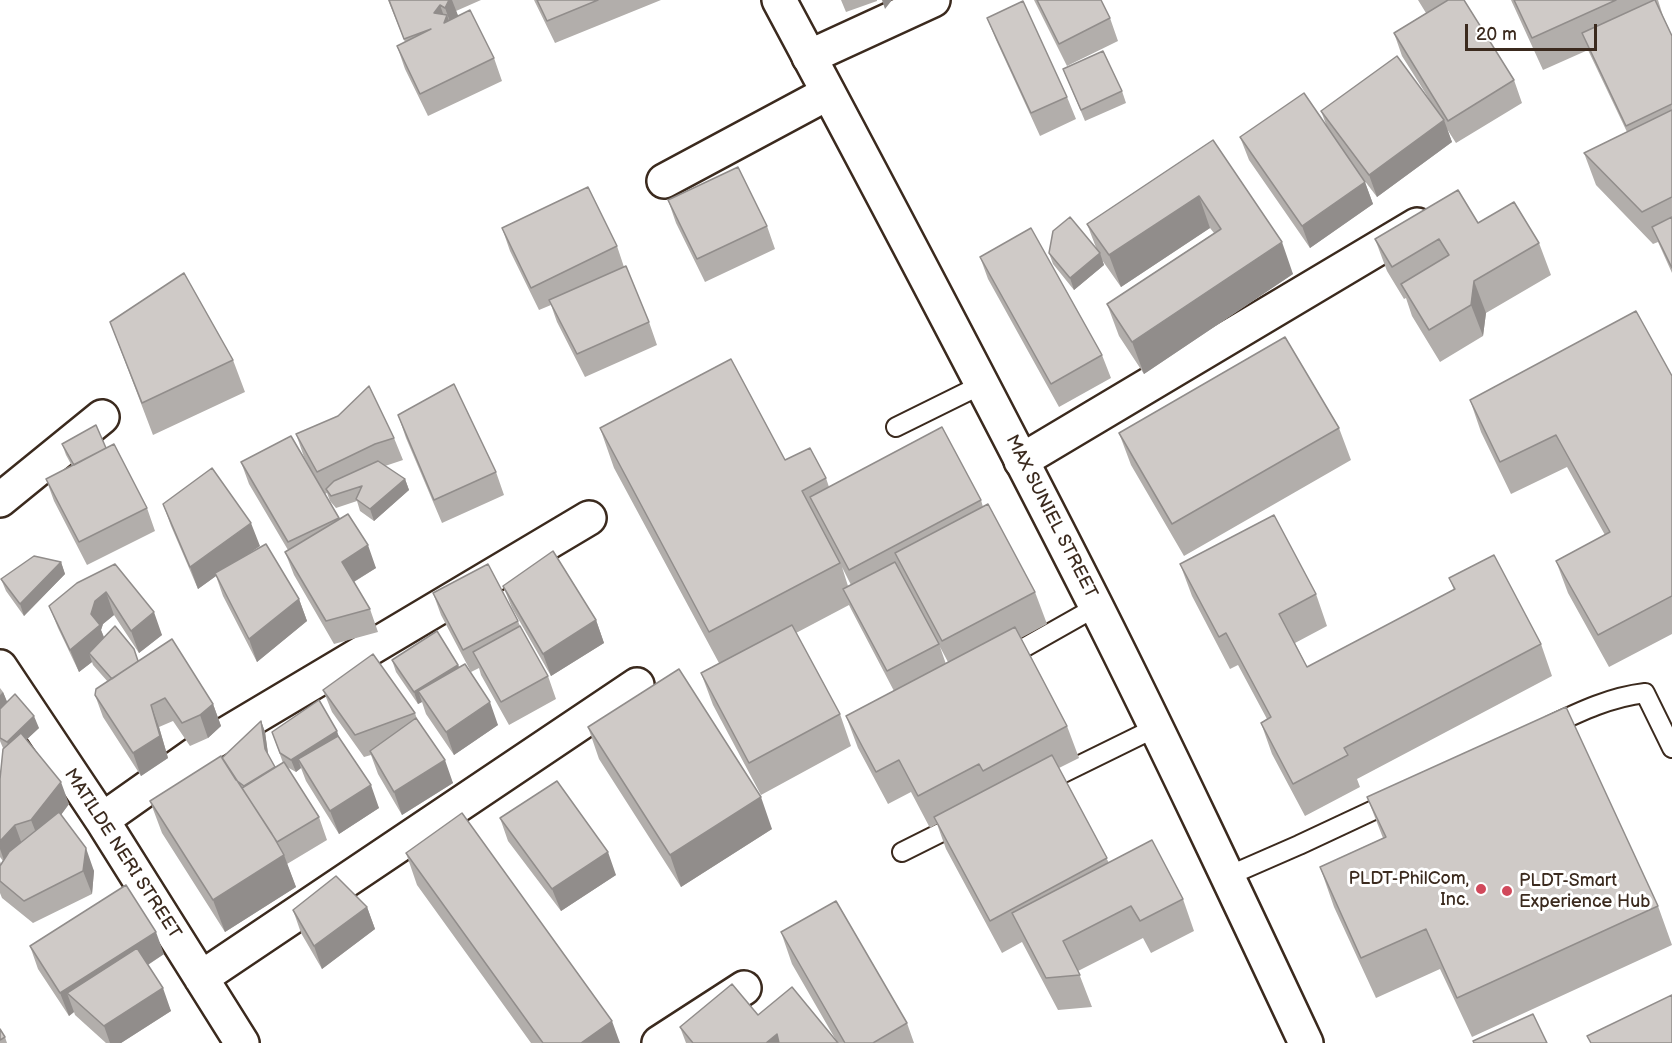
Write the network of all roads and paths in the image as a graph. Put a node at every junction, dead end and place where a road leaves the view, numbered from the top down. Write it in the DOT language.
graph roads {
  1 [pos="779,0"];
  2 [pos="933,0"];
  3 [pos="809,57"];
  4 [pos="828,93"];
  5 [pos="664,181"];
  6 [pos="1442,210"];
  7 [pos="983,384"];
  8 [pos="102,417"];
  9 [pos="896,427"];
  10 [pos="1021,461"];
  11 [pos="0,500"];
  12 [pos="589,518"];
  13 [pos="1096,607"];
  14 [pos="0,666"];
  15 [pos="987,668"];
  16 [pos="637,686"];
  17 [pos="1155,728"];
  18 [pos="1531,735"];
  19 [pos="1672,748"];
  20 [pos="1028,790"];
  21 [pos="1404,795"];
  22 [pos="976,816"];
  23 [pos="102,820"];
  24 [pos="902,852"];
  25 [pos="1228,876"];
  26 [pos="201,978"];
  27 [pos="744,988"];
  28 [pos="242,1043"];
  29 [pos="659,1043"];
  30 [pos="1306,1043"];
  1 -- 3 [label="street, MAX SUNIEL STREET"];
  2 -- 3 [label="street"];
  3 -- 4 [label="street, MAX SUNIEL STREET"];
  4 -- 5 [label="street"];
  4 -- 7 [label="street, MAX SUNIEL STREET"];
  6 -- 10 [label="street"];
  7 -- 9 [label="lane"];
  7 -- 10 [label="street, MAX SUNIEL STREET"];
  8 -- 11 [label="street"];
  10 -- 13 [label="street, MAX SUNIEL STREET"];
  12 -- 23 [label="street"];
  13 -- 15 [label="lane"];
  13 -- 17 [label="street, MAX SUNIEL STREET"];
  14 -- 23 [label="street, MATILDE NERI STREET"];
  16 -- 26 [label="street"];
  17 -- 20 [label="lane"];
  17 -- 25 [label="street, MAX SUNIEL STREET"];
  18 -- 19 [label="lane"];
  21 -- 25 [label="lane"];
  22 -- 24 [label="lane"];
  23 -- 26 [label="street, MATILDE NERI STREET"];
  25 -- 30 [label="street, MAX SUNIEL STREET"];
  26 -- 28 [label="street, MATILDE NERI STREET"];
  27 -- 29 [label="street"];
}
